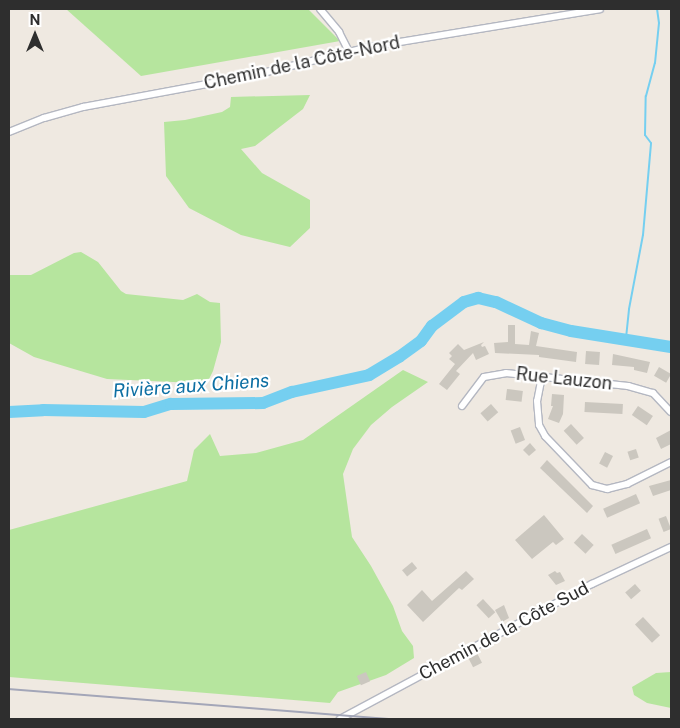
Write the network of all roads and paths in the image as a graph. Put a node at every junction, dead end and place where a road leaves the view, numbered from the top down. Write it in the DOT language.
graph roads {
  1 [pos="320,9"];
  2 [pos="600,9"];
  3 [pos="349,52"];
  4 [pos="9,132"];
  5 [pos="542,376"];
  6 [pos="462,406"];
  7 [pos="671,412"];
  8 [pos="671,462"];
  9 [pos="671,547"];
  10 [pos="340,719"];
  1 -- 3 [label="street"];
  2 -- 3 [label="street, Chemin de la Côte-Nord"];
  3 -- 4 [label="street, Chemin de la Côte-Nord"];
  5 -- 6 [label="street, Rue Lauzon"];
  5 -- 7 [label="street, Rue Lauzon"];
  5 -- 8 [label="street"];
  9 -- 10 [label="street, Chemin de la Côte Sud"];
}
